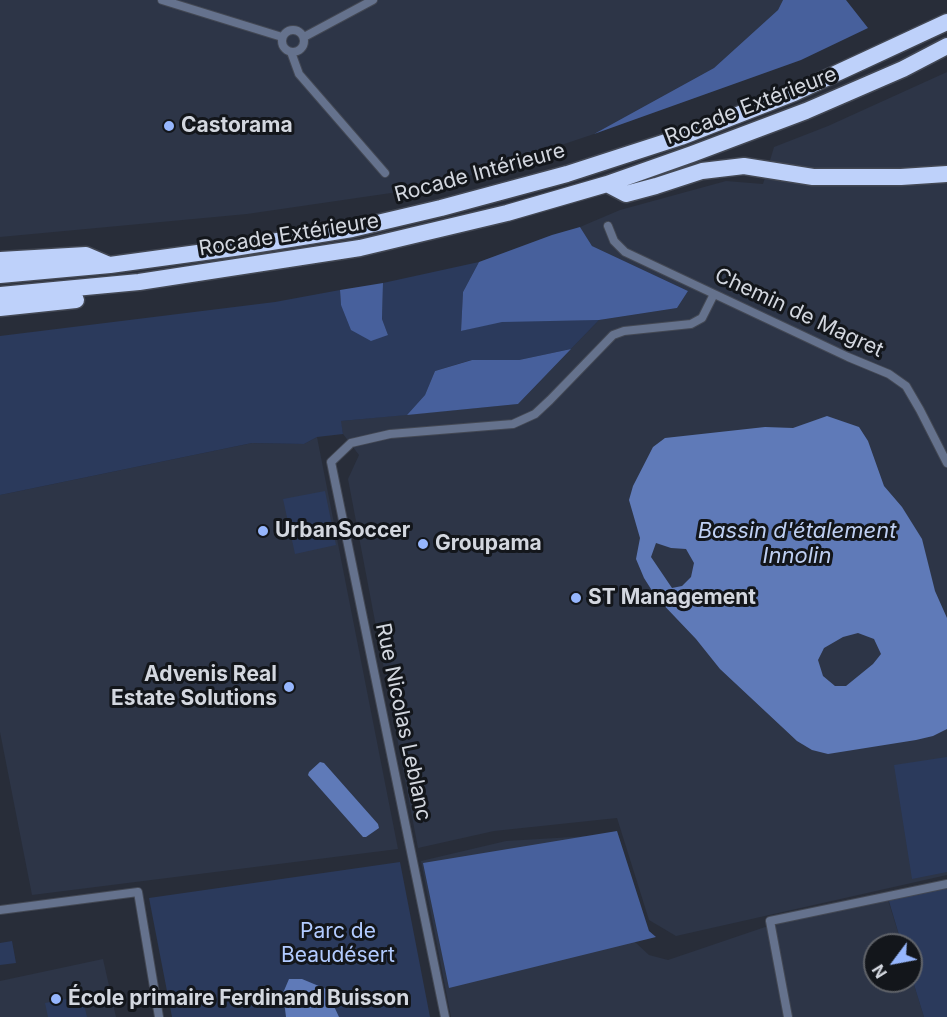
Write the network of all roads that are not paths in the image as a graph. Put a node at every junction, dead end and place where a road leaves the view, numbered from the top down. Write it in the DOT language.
graph roads {
  1 [pos="162,0"];
  2 [pos="373,0"];
  3 [pos="947,22"];
  4 [pos="282,37"];
  5 [pos="304,37"];
  6 [pos="947,46"];
  7 [pos="947,50"];
  8 [pos="291,52"];
  9 [pos="903,69"];
  10 [pos="386,173"];
  11 [pos="947,174"];
  12 [pos="607,184"];
  13 [pos="608,226"];
  14 [pos="0,260"];
  15 [pos="110,265"];
  16 [pos="0,275"];
  17 [pos="139,282"];
  18 [pos="714,294"];
  19 [pos="0,295"];
  20 [pos="0,308"];
  21 [pos="947,463"];
  22 [pos="947,884"];
  23 [pos="0,910"];
  24 [pos="159,1017"];
  25 [pos="445,1017"];
  26 [pos="788,1017"];
  1 -- 4 [label="street"];
  2 -- 5 [label="street"];
  3 -- 15 [label="highway, Rocade Intérieure"];
  4 -- 5 [label="street"];
  4 -- 8 [label="street"];
  5 -- 8 [label="street"];
  6 -- 9 [label="highway, Rocade Extérieure"];
  7 -- 9 [label="highway"];
  8 -- 10 [label="street"];
  9 -- 12 [label="highway, Rocade Extérieure"];
  11 -- 12 [label="highway"];
  12 -- 17 [label="highway, Rocade Extérieure"];
  13 -- 18 [label="street, Chemin de Magret"];
  14 -- 15 [label="highway"];
  15 -- 16 [label="highway, Rocade Intérieure"];
  17 -- 19 [label="highway, Rocade Extérieure"];
  17 -- 20 [label="highway"];
  18 -- 21 [label="street, Chemin de Magret"];
  18 -- 25 [label="street, Rue Nicolas Leblanc"];
  22 -- 26 [label="street"];
  23 -- 24 [label="street"];
}
